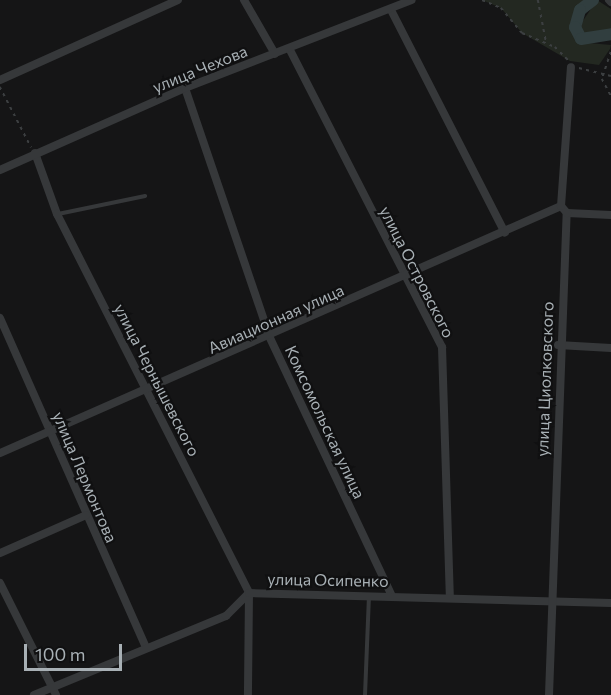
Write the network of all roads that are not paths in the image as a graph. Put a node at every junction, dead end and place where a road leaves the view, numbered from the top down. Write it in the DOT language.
graph roads {
  1 [pos="178,0"];
  2 [pos="244,0"];
  3 [pos="412,0"];
  4 [pos="391,10"];
  5 [pos="290,50"];
  6 [pos="275,54"];
  7 [pos="571,67"];
  8 [pos="0,80"];
  9 [pos="185,87"];
  10 [pos="35,153"];
  11 [pos="0,170"];
  12 [pos="146,196"];
  13 [pos="561,206"];
  14 [pos="567,213"];
  15 [pos="57,214"];
  16 [pos="611,215"];
  17 [pos="505,233"];
  18 [pos="403,276"];
  19 [pos="0,318"];
  20 [pos="270,338"];
  21 [pos="558,345"];
  22 [pos="611,348"];
  23 [pos="147,391"];
  24 [pos="51,430"];
  25 [pos="0,453"];
  26 [pos="86,515"];
  27 [pos="0,553"];
  28 [pos="0,583"];
  29 [pos="249,593"];
  30 [pos="369,594"];
  31 [pos="391,594"];
  32 [pos="450,597"];
  33 [pos="611,603"];
  34 [pos="550,604"];
  35 [pos="146,647"];
  36 [pos="53,686"];
  37 [pos="34,695"];
  38 [pos="56,695"];
  39 [pos="248,695"];
  40 [pos="365,695"];
  41 [pos="549,695"];
  1 -- 8 [label="street"];
  2 -- 6 [label="street"];
  3 -- 4 [label="street, улица Чехова"];
  4 -- 5 [label="street, улица Чехова"];
  4 -- 17 [label="street"];
  5 -- 6 [label="street, улица Чехова"];
  5 -- 18 [label="street, улица Островского"];
  6 -- 9 [label="street, улица Чехова"];
  7 -- 13 [label="street"];
  9 -- 10 [label="street, улица Чехова"];
  9 -- 20 [label="street, Комсомольская улица"];
  10 -- 11 [label="street, улица Чехова"];
  10 -- 15 [label="street, улица Чернышевского"];
  12 -- 15 [label="lane"];
  13 -- 14 [label="street"];
  13 -- 17 [label="street, Авиационная улица"];
  14 -- 16 [label="street"];
  14 -- 21 [label="street, улица Циолковского"];
  15 -- 23 [label="street, улица Чернышевского"];
  17 -- 18 [label="street, Авиационная улица"];
  18 -- 20 [label="street, Авиационная улица"];
  18 -- 32 [label="street, улица Островского"];
  19 -- 24 [label="street, улица Лермонтова"];
  20 -- 23 [label="street, Авиационная улица"];
  20 -- 31 [label="street, Комсомольская улица"];
  21 -- 22 [label="street"];
  21 -- 34 [label="street, улица Циолковского"];
  23 -- 24 [label="street, Авиационная улица"];
  23 -- 29 [label="street, улица Чернышевского"];
  24 -- 25 [label="street, Авиационная улица"];
  24 -- 26 [label="street, улица Лермонтова"];
  26 -- 27 [label="street"];
  26 -- 35 [label="street, улица Лермонтова"];
  28 -- 36 [label="street"];
  29 -- 30 [label="street, улица Осипенко"];
  29 -- 35 [label="street, улица Осипенко"];
  29 -- 39 [label="street, улица Чернышевского"];
  30 -- 31 [label="street, улица Осипенко"];
  30 -- 40 [label="lane"];
  31 -- 32 [label="street, улица Осипенко"];
  32 -- 34 [label="street, улица Осипенко"];
  33 -- 34 [label="street, улица Осипенко"];
  34 -- 41 [label="street, улица Циолковского"];
  35 -- 36 [label="street, улица Осипенко"];
  36 -- 37 [label="street, улица Осипенко"];
  36 -- 38 [label="street"];
}
